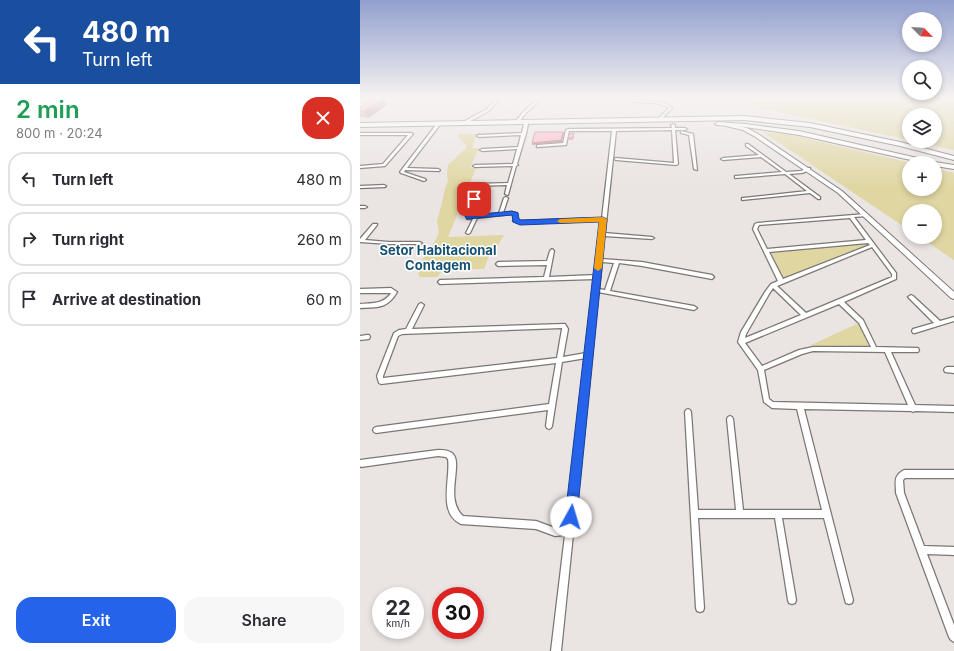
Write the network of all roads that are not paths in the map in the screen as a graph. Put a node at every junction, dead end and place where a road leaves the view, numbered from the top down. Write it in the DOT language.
graph roads {
  1 [pos="434,127"];
  2 [pos="525,127"];
  3 [pos="607,127"];
  4 [pos="619,127"];
  5 [pos="647,127"];
  6 [pos="677,127"];
  7 [pos="738,127"];
  8 [pos="762,127"];
  9 [pos="764,127"];
  10 [pos="820,127"];
  11 [pos="673,129"];
  12 [pos="614,130"];
  13 [pos="360,134"];
  14 [pos="524,134"];
  15 [pos="756,135"];
  16 [pos="479,136"];
  17 [pos="900,144"];
  18 [pos="747,145"];
  19 [pos="538,146"];
  20 [pos="520,148"];
  21 [pos="482,150"];
  22 [pos="933,152"];
  23 [pos="894,154"];
  24 [pos="762,156"];
  25 [pos="903,156"];
  26 [pos="919,156"];
  27 [pos="954,158"];
  28 [pos="616,159"];
  29 [pos="723,159"];
  30 [pos="516,165"];
  31 [pos="942,165"];
  32 [pos="382,166"];
  33 [pos="475,166"];
  34 [pos="360,167"];
  35 [pos="954,167"];
  36 [pos="404,169"];
  37 [pos="696,169"];
  38 [pos="438,170"];
  39 [pos="809,170"];
  40 [pos="380,172"];
  41 [pos="786,174"];
  42 [pos="736,177"];
  43 [pos="424,180"];
  44 [pos="510,184"];
  45 [pos="475,185"];
  46 [pos="384,186"];
  47 [pos="360,187"];
  48 [pos="812,192"];
  49 [pos="819,198"];
  50 [pos="474,199"];
  51 [pos="743,199"];
  52 [pos="360,207"];
  53 [pos="365,207"];
  54 [pos="501,213"];
  55 [pos="864,215"];
  56 [pos="851,216"];
  57 [pos="476,217"];
  58 [pos="603,219"];
  59 [pos="376,225"];
  60 [pos="468,233"];
  61 [pos="602,234"];
  62 [pos="652,238"];
  63 [pos="360,241"];
  64 [pos="420,243"];
  65 [pos="871,243"];
  66 [pos="552,251"];
  67 [pos="766,251"];
  68 [pos="599,260"];
  69 [pos="618,261"];
  70 [pos="550,263"];
  71 [pos="498,264"];
  72 [pos="598,277"];
  73 [pos="712,277"];
  74 [pos="546,278"];
  75 [pos="781,281"];
  76 [pos="440,282"];
  77 [pos="773,285"];
  78 [pos="596,290"];
  79 [pos="360,291"];
  80 [pos="607,291"];
  81 [pos="954,296"];
  82 [pos="911,297"];
  83 [pos="840,301"];
  84 [pos="421,305"];
  85 [pos="360,306"];
  86 [pos="694,308"];
  87 [pos="805,316"];
  88 [pos="954,319"];
  89 [pos="939,324"];
  90 [pos="408,330"];
  91 [pos="915,331"];
  92 [pos="367,337"];
  93 [pos="360,338"];
  94 [pos="740,342"];
  95 [pos="875,350"];
  96 [pos="887,350"];
  97 [pos="916,350"];
  98 [pos="589,356"];
  99 [pos="559,360"];
  100 [pos="761,369"];
  101 [pos="800,406"];
  102 [pos="551,407"];
  103 [pos="913,409"];
  104 [pos="954,409"];
  105 [pos="688,412"];
  106 [pos="730,419"];
  107 [pos="549,426"];
  108 [pos="376,430"];
  109 [pos="361,463"];
  110 [pos="954,474"];
  111 [pos="694,514"];
  112 [pos="740,514"];
  113 [pos="778,514"];
  114 [pos="826,514"];
  115 [pos="569,531"];
  116 [pos="921,550"];
  117 [pos="954,551"];
  118 [pos="792,600"];
  119 [pos="849,600"];
  120 [pos="700,608"];
  121 [pos="954,637"];
  122 [pos="556,651"];
  1 -- 36 [label="street"];
  2 -- 14 [label="street"];
  3 -- 12 [label="street"];
  4 -- 12 [label="street"];
  5 -- 11 [label="main road"];
  6 -- 11 [label="main road"];
  7 -- 15 [label="street"];
  8 -- 15 [label="street"];
  9 -- 23 [label="main road"];
  10 -- 17 [label="main road"];
  11 -- 12 [label="street"];
  11 -- 28 [label="street"];
  11 -- 37 [label="street"];
  12 -- 19 [label="street"];
  12 -- 58 [label="street"];
  13 -- 32 [label="street"];
  14 -- 16 [label="street"];
  14 -- 20 [label="street"];
  15 -- 39 [label="street"];
  17 -- 22 [label="main road"];
  17 -- 23 [label="main road"];
  18 -- 24 [label="street"];
  20 -- 21 [label="street"];
  20 -- 30 [label="street"];
  22 -- 26 [label="main road"];
  22 -- 27 [label="main road"];
  23 -- 25 [label="main road"];
  24 -- 29 [label="street"];
  24 -- 41 [label="street"];
  30 -- 33 [label="street"];
  30 -- 44 [label="street"];
  31 -- 35 [label="main road"];
  32 -- 34 [label="street"];
  32 -- 40 [label="street"];
  36 -- 38 [label="street"];
  36 -- 43 [label="street"];
  39 -- 41 [label="street"];
  39 -- 55 [label="street"];
  41 -- 42 [label="street"];
  41 -- 48 [label="street"];
  44 -- 45 [label="street"];
  44 -- 54 [label="street"];
  46 -- 47 [label="street"];
  48 -- 49 [label="street"];
  48 -- 51 [label="street"];
  50 -- 57 [label="street"];
  52 -- 53 [label="street"];
  54 -- 57 [label="street"];
  54 -- 58 [label="street"];
  55 -- 56 [label="street"];
  55 -- 81 [label="street"];
  56 -- 65 [label="street"];
  56 -- 67 [label="street"];
  57 -- 60 [label="street"];
  58 -- 61 [label="street"];
  59 -- 63 [label="street"];
  61 -- 62 [label="street"];
  61 -- 68 [label="street"];
  63 -- 64 [label="street"];
  65 -- 67 [label="street"];
  65 -- 75 [label="street"];
  65 -- 83 [label="street"];
  66 -- 70 [label="street"];
  67 -- 75 [label="street"];
  68 -- 69 [label="street"];
  68 -- 72 [label="street"];
  69 -- 73 [label="street"];
  69 -- 80 [label="street"];
  70 -- 71 [label="street"];
  70 -- 74 [label="street"];
  72 -- 74 [label="street"];
  72 -- 78 [label="street"];
  74 -- 76 [label="street"];
  75 -- 77 [label="street"];
  77 -- 87 [label="street"];
  77 -- 94 [label="street"];
  78 -- 80 [label="street"];
  78 -- 98 [label="street"];
  79 -- 85 [label="street"];
  80 -- 86 [label="street"];
  82 -- 89 [label="street"];
  83 -- 87 [label="street"];
  83 -- 95 [label="street"];
  84 -- 90 [label="street"];
  87 -- 94 [label="street"];
  88 -- 89 [label="street"];
  89 -- 91 [label="street"];
  90 -- 99 [label="street"];
  90 -- 99 [label="street"];
  92 -- 93 [label="street"];
  94 -- 100 [label="street"];
  95 -- 96 [label="street"];
  95 -- 100 [label="street"];
  96 -- 97 [label="street"];
  96 -- 103 [label="street"];
  98 -- 99 [label="street"];
  98 -- 115 [label="street"];
  99 -- 102 [label="street"];
  100 -- 101 [label="street"];
  101 -- 103 [label="street"];
  101 -- 114 [label="street"];
  102 -- 107 [label="street"];
  102 -- 108 [label="street"];
  103 -- 104 [label="street"];
  105 -- 111 [label="street"];
  106 -- 112 [label="street"];
  109 -- 115 [label="street"];
  110 -- 116 [label="street"];
  111 -- 112 [label="street"];
  111 -- 120 [label="street"];
  112 -- 113 [label="street"];
  113 -- 114 [label="street"];
  113 -- 118 [label="street"];
  114 -- 119 [label="street"];
  115 -- 122 [label="street"];
  116 -- 117 [label="street"];
  116 -- 121 [label="street"];
}
